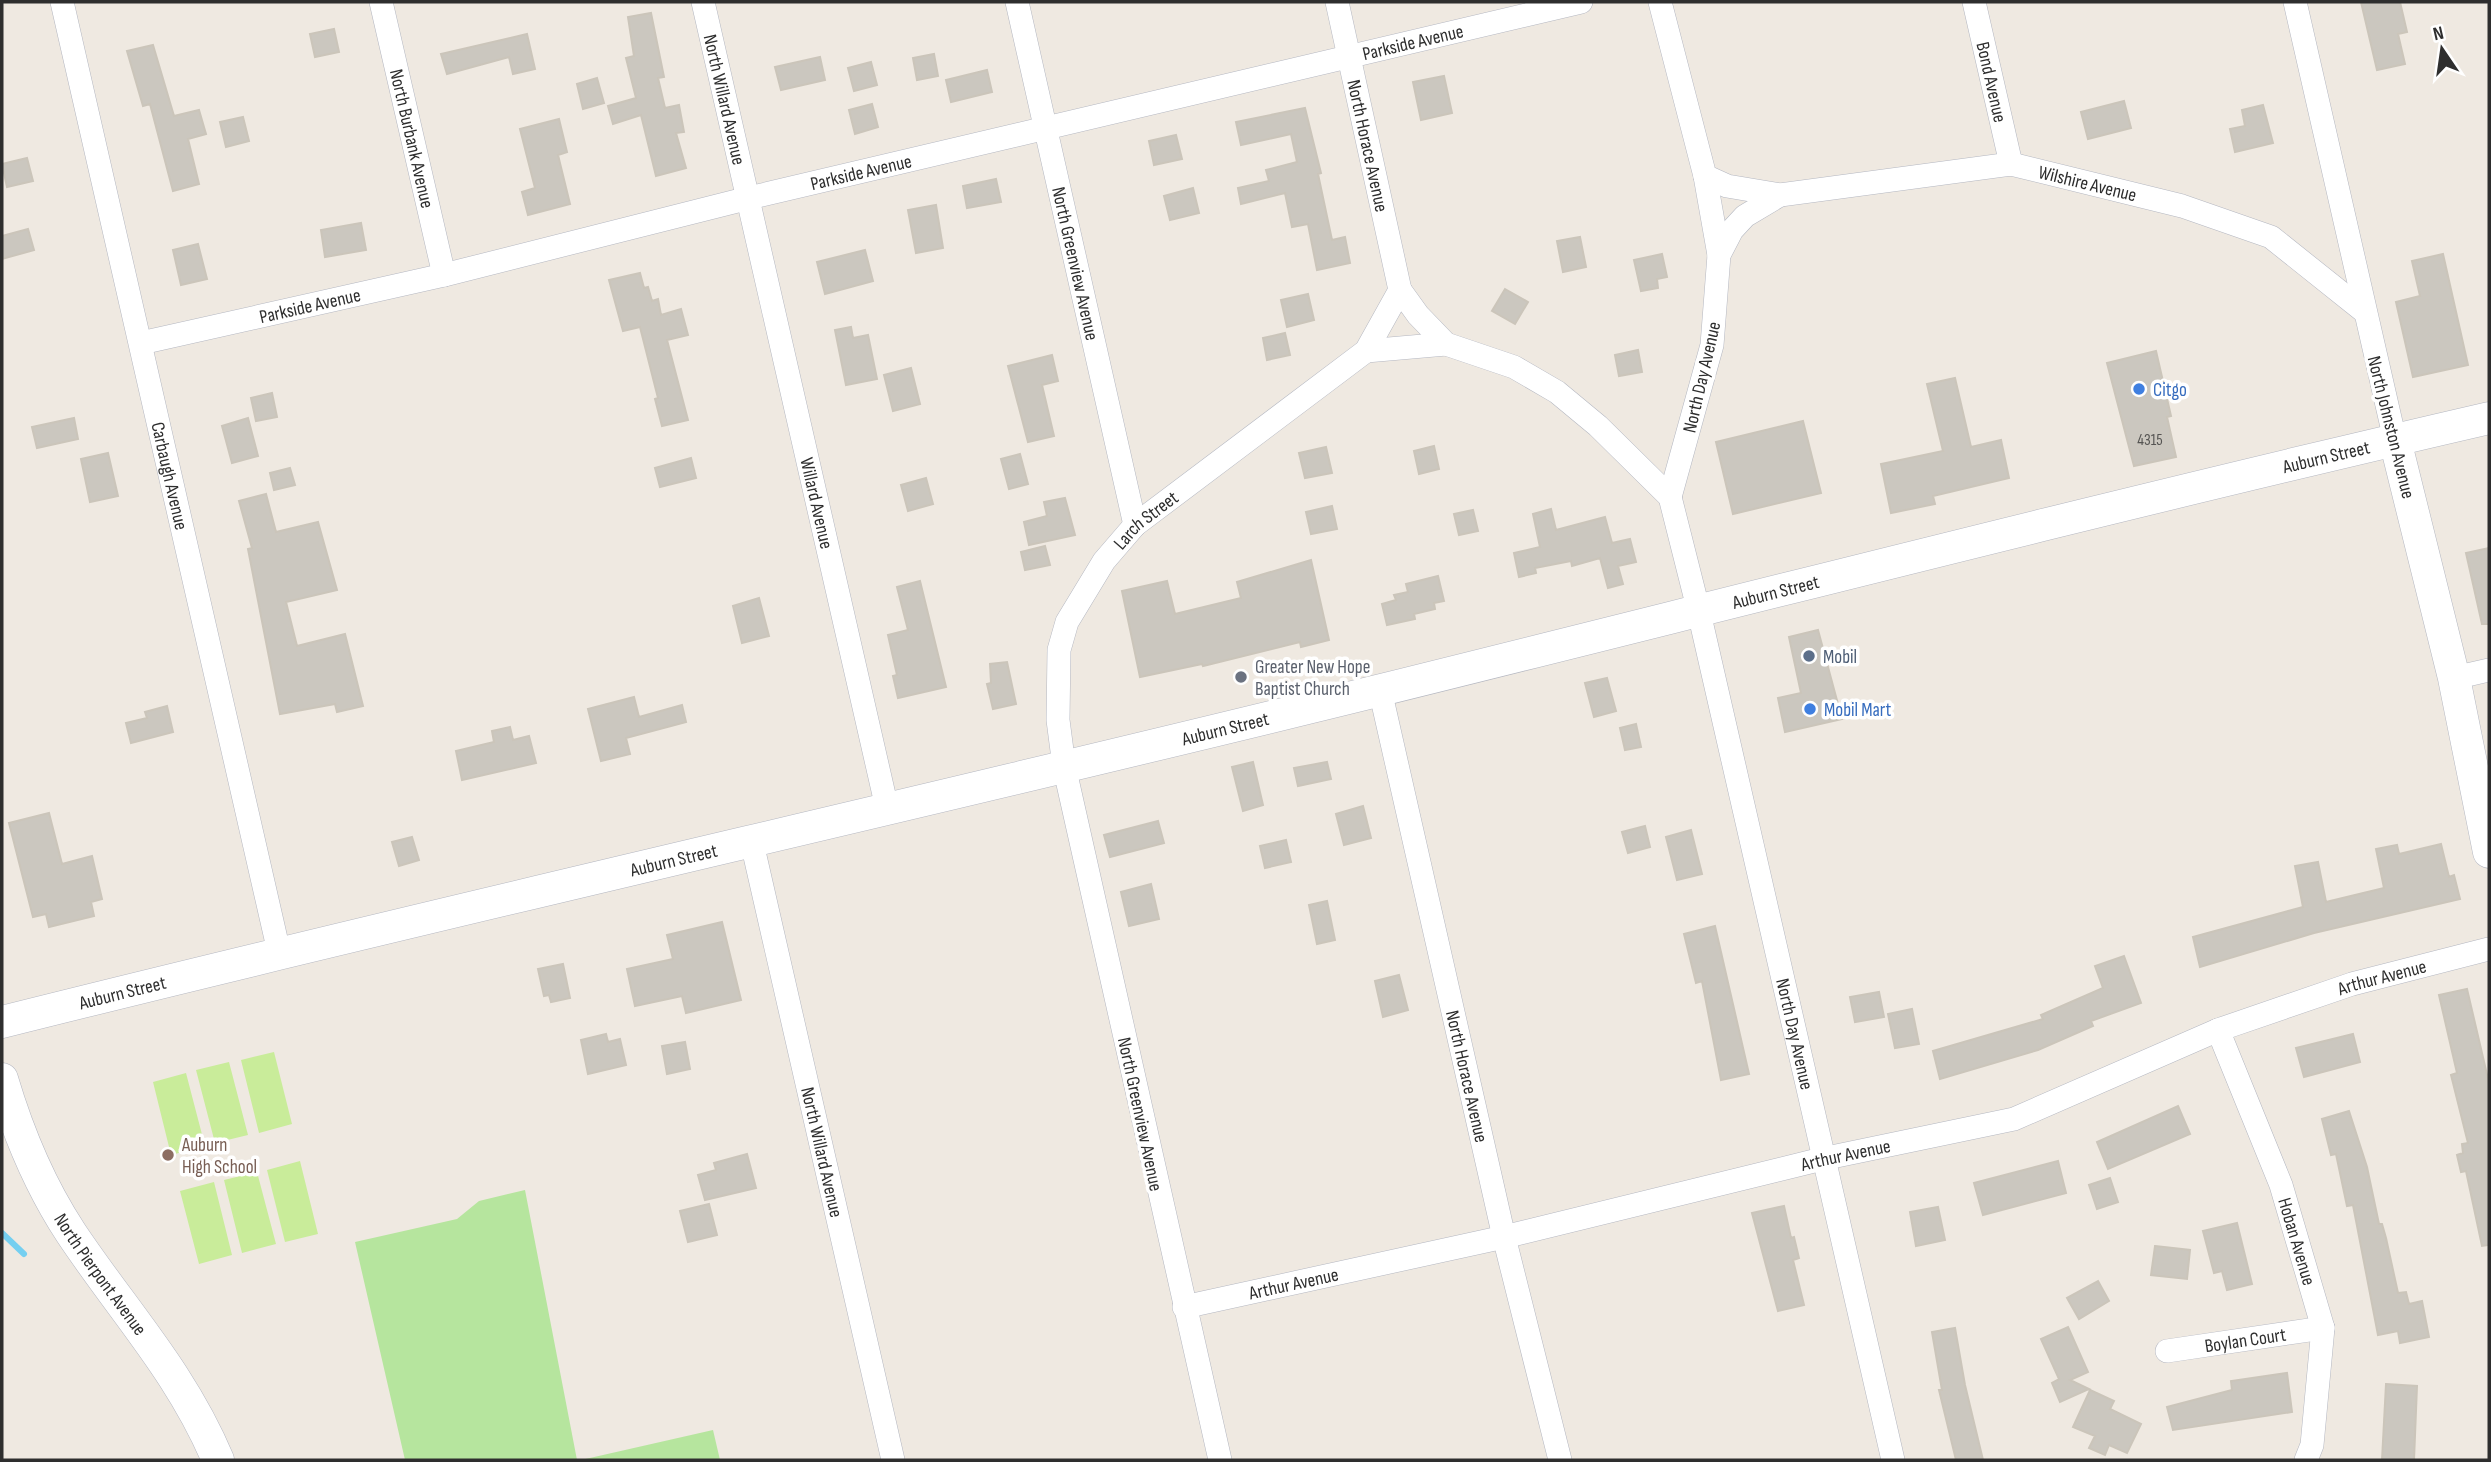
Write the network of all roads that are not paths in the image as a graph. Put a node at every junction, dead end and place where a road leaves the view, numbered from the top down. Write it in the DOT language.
graph roads {
  1 [pos="62,2"];
  2 [pos="381,2"];
  3 [pos="703,2"];
  4 [pos="1017,2"];
  5 [pos="1337,2"];
  6 [pos="1581,2"];
  7 [pos="1660,2"];
  8 [pos="1974,2"];
  9 [pos="2295,2"];
  10 [pos="1348,56"];
  11 [pos="1046,128"];
  12 [pos="2011,164"];
  13 [pos="1705,176"];
  14 [pos="1780,195"];
  15 [pos="749,198"];
  16 [pos="1719,255"];
  17 [pos="444,275"];
  18 [pos="1400,289"];
  19 [pos="2365,312"];
  20 [pos="141,343"];
  21 [pos="1447,344"];
  22 [pos="1366,351"];
  23 [pos="2489,418"];
  24 [pos="2395,440"];
  25 [pos="1670,497"];
  26 [pos="1135,525"];
  27 [pos="1698,608"];
  28 [pos="2489,670"];
  29 [pos="2454,678"];
  30 [pos="1380,690"];
  31 [pos="1065,766"];
  32 [pos="887,808"];
  33 [pos="752,843"];
  34 [pos="2489,852"];
  35 [pos="2489,949"];
  36 [pos="279,952"];
  37 [pos="2,1022"];
  38 [pos="2218,1030"];
  39 [pos="2,1079"];
  40 [pos="1822,1159"];
  41 [pos="1504,1237"];
  42 [pos="1184,1307"];
  43 [pos="2323,1328"];
  44 [pos="2167,1350"];
  45 [pos="218,1460"];
  46 [pos="893,1460"];
  47 [pos="1220,1460"];
  48 [pos="1560,1460"];
  49 [pos="1893,1460"];
  50 [pos="2306,1460"];
  1 -- 20 [label="street, Carbaugh Avenue"];
  2 -- 17 [label="street, North Burbank Avenue"];
  3 -- 15 [label="street, North Willard Avenue"];
  4 -- 11 [label="street, North Greenview Avenue"];
  5 -- 10 [label="street, North Horace Avenue"];
  6 -- 10 [label="street, Parkside Avenue"];
  7 -- 13 [label="street, North Day Avenue"];
  8 -- 12 [label="street, Bond Avenue"];
  9 -- 19 [label="street, North Johnston Avenue"];
  10 -- 11 [label="street, Parkside Avenue"];
  10 -- 18 [label="street, North Horace Avenue"];
  11 -- 15 [label="street, Parkside Avenue"];
  11 -- 26 [label="street, North Greenview Avenue"];
  12 -- 14 [label="street, Wilshire Avenue"];
  12 -- 19 [label="street, Wilshire Avenue"];
  13 -- 14 [label="street"];
  13 -- 16 [label="street, North Day Avenue"];
  14 -- 16 [label="street, North Day Avenue"];
  15 -- 17 [label="street, Parkside Avenue"];
  15 -- 32 [label="street, Willard Avenue"];
  16 -- 25 [label="street, North Day Avenue"];
  17 -- 20 [label="street, Parkside Avenue"];
  18 -- 21 [label="street"];
  18 -- 22 [label="street, Larch Street"];
  19 -- 24 [label="street, North Johnston Avenue"];
  20 -- 36 [label="street, Carbaugh Avenue"];
  21 -- 22 [label="street"];
  21 -- 25 [label="street"];
  22 -- 26 [label="street, Larch Street"];
  23 -- 24 [label="main road, Auburn Street"];
  24 -- 27 [label="main road, Auburn Street"];
  24 -- 29 [label="main road, North Johnston Avenue"];
  25 -- 27 [label="street"];
  26 -- 31 [label="street, Larch Street"];
  27 -- 30 [label="main road, Auburn Street"];
  27 -- 40 [label="street, North Day Avenue"];
  28 -- 29 [label="street"];
  29 -- 34 [label="main road, North Johnston Avenue"];
  30 -- 31 [label="main road, Auburn Street"];
  30 -- 41 [label="street, North Horace Avenue"];
  31 -- 32 [label="main road, Auburn Street"];
  31 -- 42 [label="street, North Greenview Avenue"];
  32 -- 33 [label="main road, Auburn Street"];
  33 -- 36 [label="main road, Auburn Street"];
  33 -- 46 [label="street, North Willard Avenue"];
  35 -- 38 [label="street, Arthur Avenue"];
  36 -- 37 [label="main road, Auburn Street"];
  38 -- 40 [label="street, Arthur Avenue"];
  38 -- 43 [label="street, Hoban Avenue"];
  39 -- 45 [label="main road, North Pierpont Avenue"];
  40 -- 41 [label="street, Arthur Avenue"];
  40 -- 49 [label="street, North Day Avenue"];
  41 -- 42 [label="street, Arthur Avenue"];
  41 -- 48 [label="street, North Horace Avenue"];
  42 -- 47 [label="street, North Greenview Avenue"];
  43 -- 44 [label="street, Boylan Court"];
  43 -- 50 [label="street, Hoban Avenue"];
}
